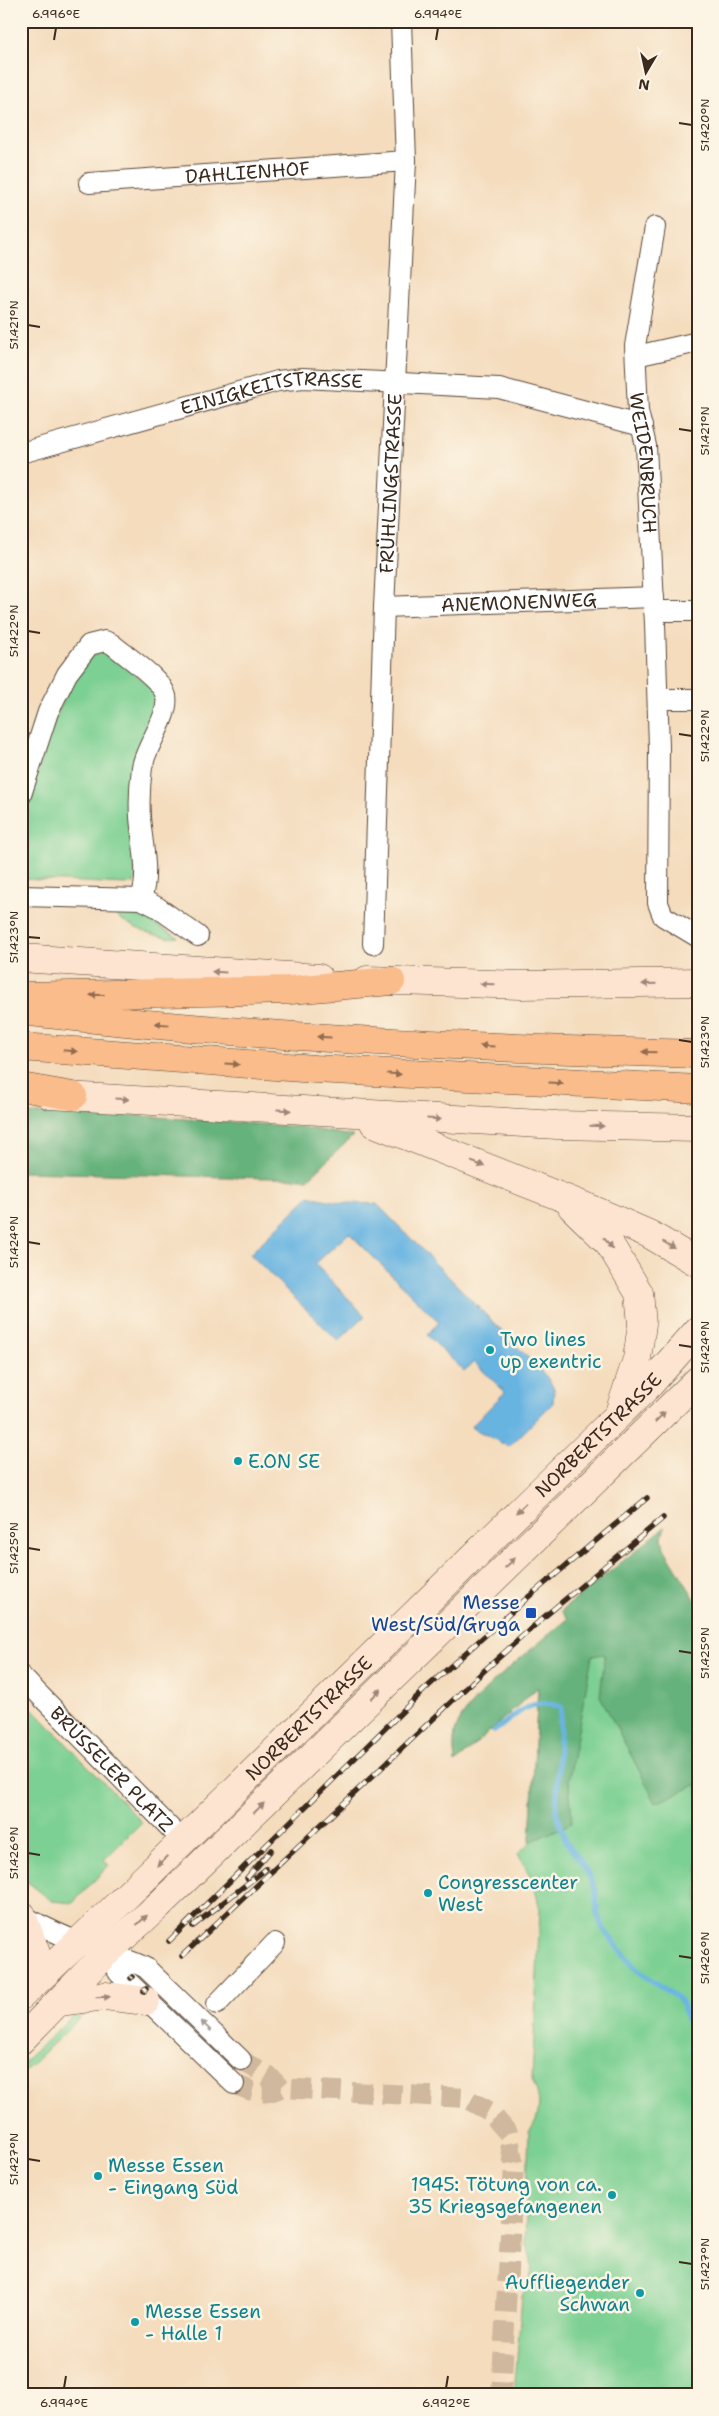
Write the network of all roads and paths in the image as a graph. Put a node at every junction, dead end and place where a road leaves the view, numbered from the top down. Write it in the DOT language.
graph roads {
  1 [pos="401,21"];
  2 [pos="406,162"];
  3 [pos="89,183"];
  4 [pos="655,227"];
  5 [pos="698,342"];
  6 [pos="636,356"];
  7 [pos="396,384"];
  8 [pos="642,426"];
  9 [pos="21,453"];
  10 [pos="654,604"];
  11 [pos="384,607"];
  12 [pos="698,611"];
  13 [pos="658,699"];
  14 [pos="698,699"];
  15 [pos="21,795"];
  16 [pos="21,896"];
  17 [pos="141,899"];
  18 [pos="198,936"];
  19 [pos="698,937"];
  20 [pos="374,944"];
  21 [pos="21,958"];
  22 [pos="391,981"];
  23 [pos="698,982"];
  24 [pos="21,996"];
  25 [pos="21,1011"];
  26 [pos="21,1047"];
  27 [pos="698,1054"];
  28 [pos="21,1087"];
  29 [pos="698,1089"];
  30 [pos="21,1094"];
  31 [pos="73,1096"];
  32 [pos="351,1114"];
  33 [pos="698,1128"];
  34 [pos="561,1197"];
  35 [pos="698,1263"];
  36 [pos="698,1330"];
  37 [pos="698,1380"];
  38 [pos="619,1413"];
  39 [pos="21,1676"];
  40 [pos="182,1841"];
  41 [pos="22,1914"];
  42 [pos="79,1941"];
  43 [pos="274,1943"];
  44 [pos="106,1953"];
  45 [pos="30,1987"];
  46 [pos="146,2001"];
  47 [pos="59,2002"];
  48 [pos="217,2004"];
  49 [pos="21,2040"];
  50 [pos="241,2060"];
  51 [pos="234,2084"];
  1 -- 2 [label="street, FRÜHLINGSTRASSE"];
  2 -- 3 [label="street, DAHLIENHOF"];
  2 -- 7 [label="street, FRÜHLINGSTRASSE"];
  4 -- 6 [label="street, WEIDENBRUCH"];
  5 -- 6 [label="street"];
  6 -- 8 [label="street, WEIDENBRUCH"];
  7 -- 8 [label="street, EINIGKEITSTRASSE"];
  7 -- 9 [label="street, EINIGKEITSTRASSE"];
  7 -- 11 [label="street, FRÜHLINGSTRASSE"];
  8 -- 10 [label="street, WEIDENBRUCH"];
  10 -- 11 [label="street, ANEMONENWEG"];
  10 -- 12 [label="street, ANEMONENWEG"];
  10 -- 13 [label="street, WEIDENBRUCH"];
  11 -- 20 [label="street, FRÜHLINGSTRASSE"];
  13 -- 14 [label="street"];
  13 -- 19 [label="street, WEIDENBRUCH"];
  15 -- 17 [label="street"];
  16 -- 17 [label="street"];
  17 -- 18 [label="street"];
  22 -- 21 [label="main road, one-way"];
  23 -- 22 [label="main road, one-way"];
  22 -- 24 [label="highway, one-way"];
  27 -- 25 [label="highway, one-way"];
  26 -- 29 [label="highway, one-way"];
  28 -- 31 [label="highway"];
  30 -- 31 [label="main road"];
  31 -- 32 [label="main road, one-way"];
  32 -- 33 [label="main road, one-way"];
  32 -- 34 [label="main road, one-way"];
  34 -- 35 [label="main road, one-way"];
  34 -- 38 [label="main road, one-way"];
  36 -- 38 [label="main road, NORBERTSTRASSE"];
  44 -- 37 [label="main road, NORBERTSTRASSE, one-way"];
  38 -- 40 [label="main road, NORBERTSTRASSE, one-way"];
  39 -- 40 [label="street, BRÜSSELER PLATZ"];
  40 -- 42 [label="main road, NORBERTSTRASSE, one-way"];
  41 -- 42 [label="street"];
  41 -- 45 [label="main road"];
  42 -- 44 [label="street"];
  42 -- 45 [label="main road, NORBERTSTRASSE"];
  43 -- 48 [label="street"];
  44 -- 46 [label="street"];
  44 -- 47 [label="main road, NORBERTSTRASSE"];
  50 -- 44 [label="street, one-way"];
  47 -- 46 [label="main road, one-way"];
  46 -- 51 [label="street"];
  47 -- 49 [label="main road, NORBERTSTRASSE"];
}
